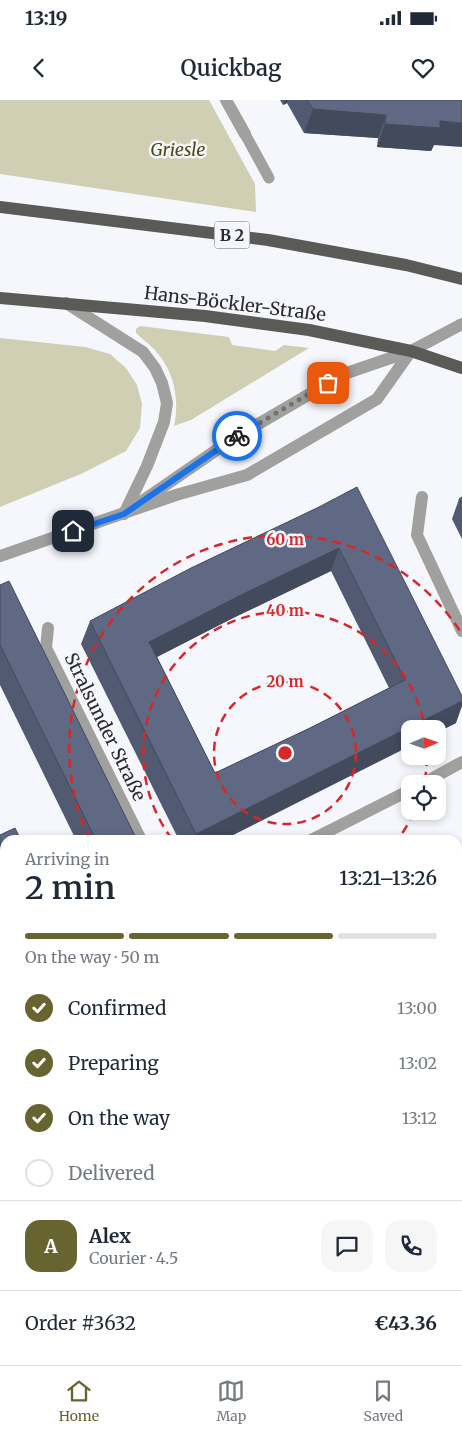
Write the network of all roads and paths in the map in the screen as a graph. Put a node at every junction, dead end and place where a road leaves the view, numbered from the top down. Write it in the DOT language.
graph roads {
  1 [pos="226,100"];
  2 [pos="245,134"];
  3 [pos="269,178"];
  4 [pos="0,207"];
  5 [pos="462,278"];
  6 [pos="0,298"];
  7 [pos="66,303"];
  8 [pos="462,324"];
  9 [pos="411,350"];
  10 [pos="462,368"];
  11 [pos="422,497"];
  12 [pos="124,514"];
  13 [pos="0,556"];
  14 [pos="48,628"];
  15 [pos="462,631"];
  16 [pos="462,762"];
  17 [pos="438,775"];
  18 [pos="401,795"];
  19 [pos="139,835"];
  20 [pos="321,835"];
  1 -- 2 [label="street"];
  2 -- 3 [label="lane"];
  4 -- 5 [label="main road, B 2"];
  6 -- 7 [label="main road, Hans-Böckler-Straße"];
  7 -- 9 [label="main road, Hans-Böckler-Straße"];
  7 -- 12 [label="street"];
  8 -- 9 [label="street"];
  9 -- 10 [label="main road, Hans-Böckler-Straße"];
  9 -- 12 [label="street"];
  9 -- 12 [label="street"];
  11 -- 15 [label="street"];
  12 -- 13 [label="street"];
  14 -- 19 [label="street, Stralsunder Straße"];
  16 -- 17 [label="street"];
  18 -- 20 [label="street"];
}
